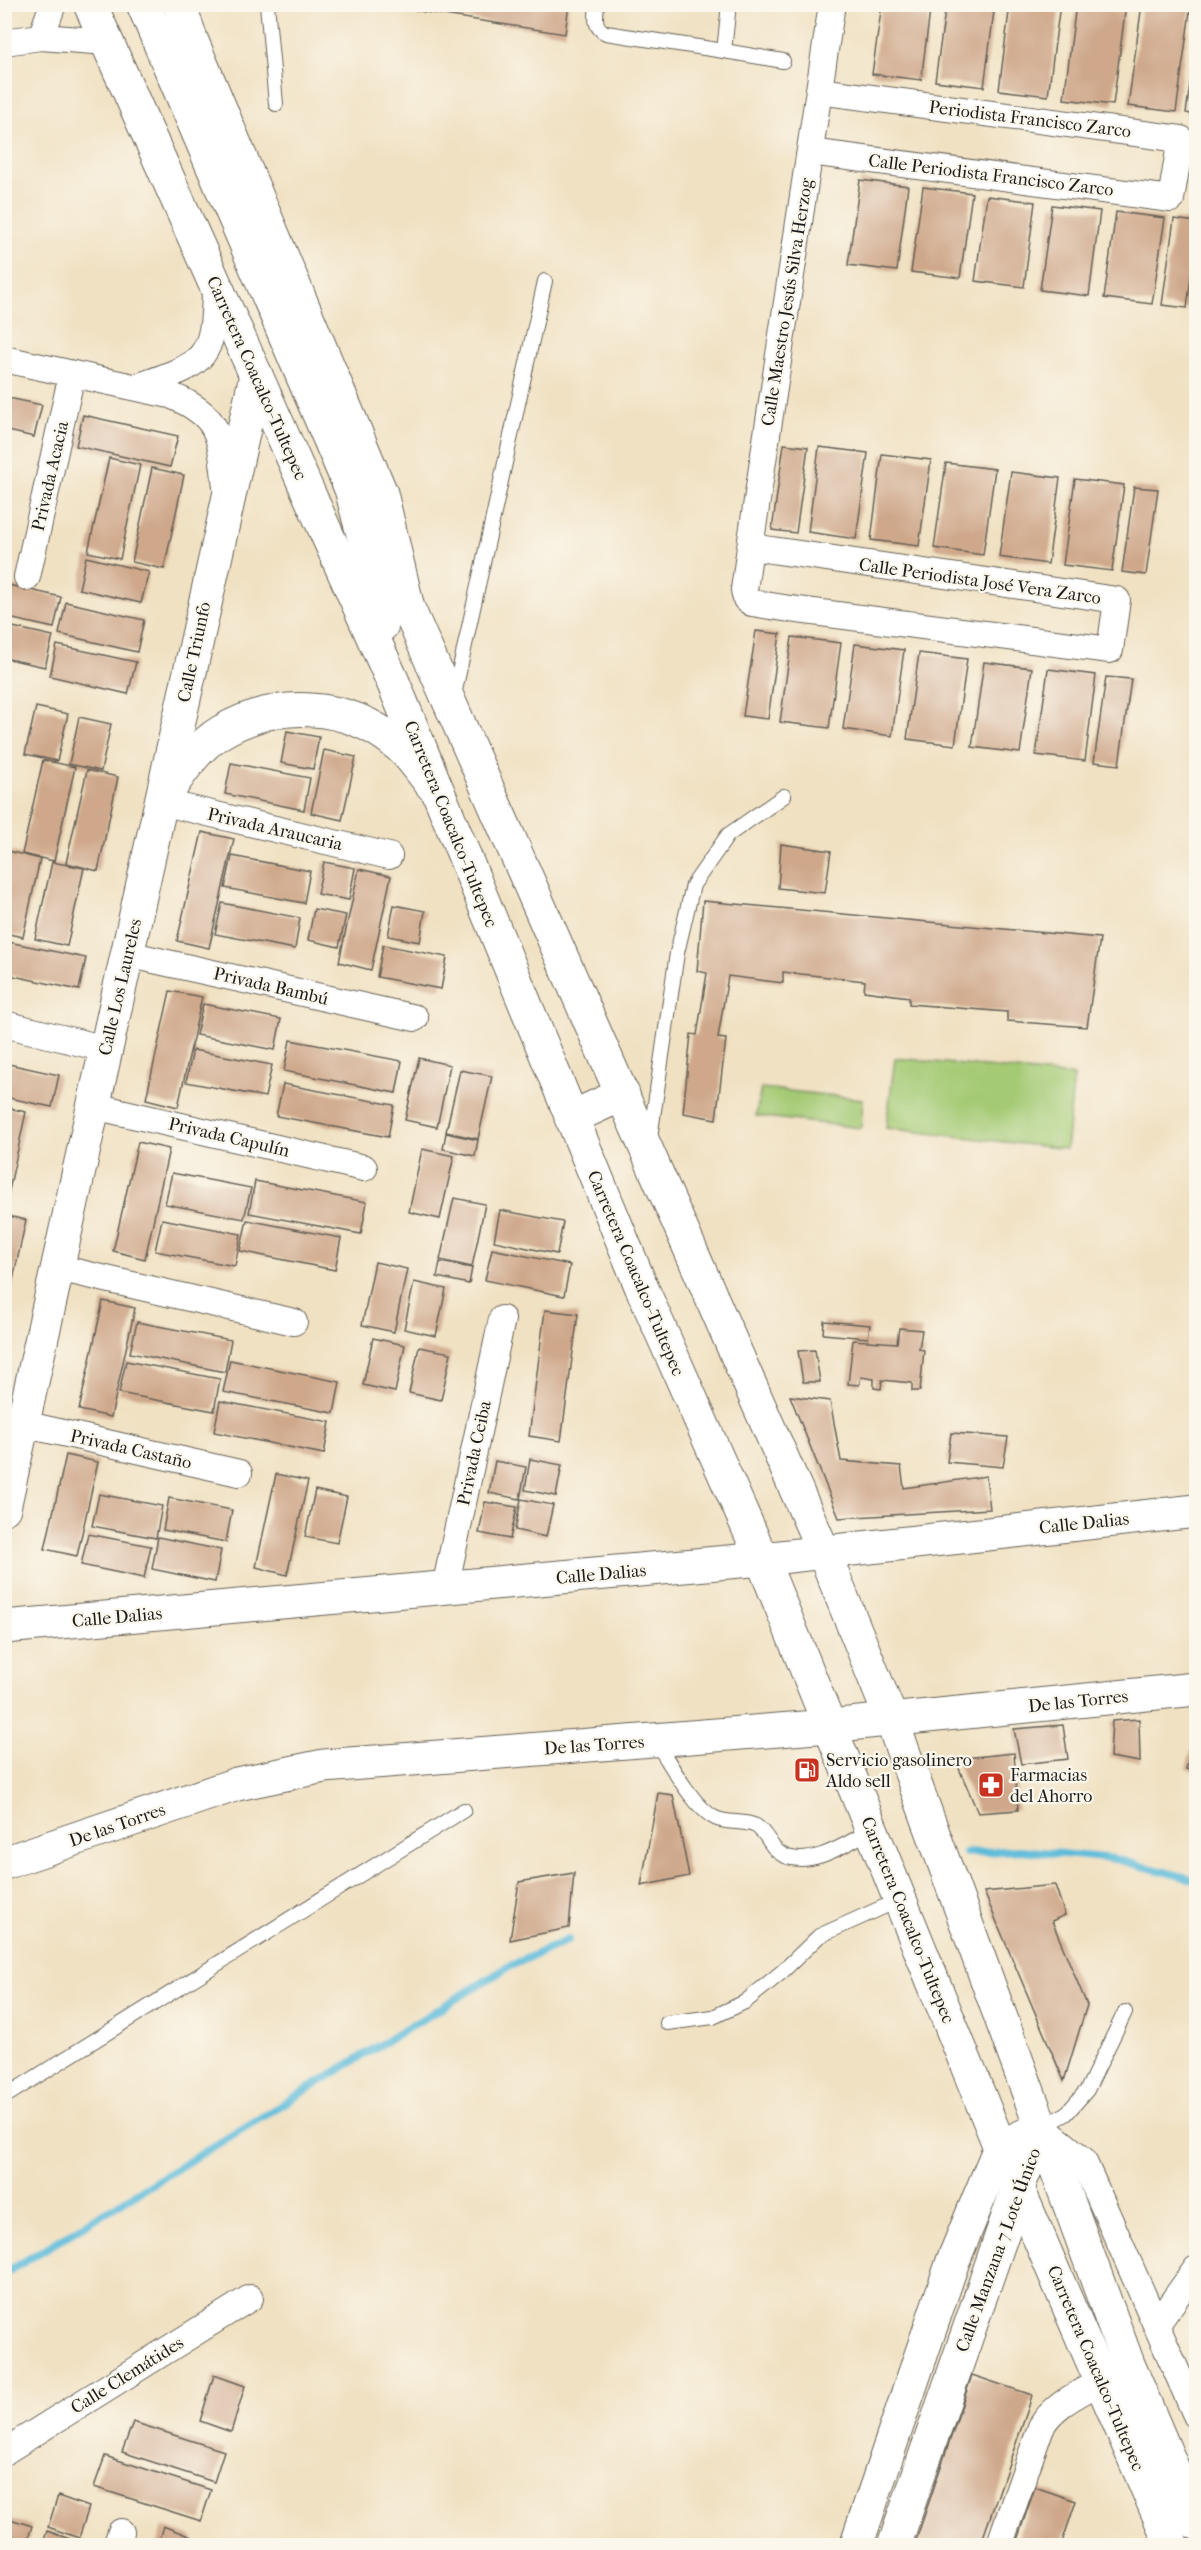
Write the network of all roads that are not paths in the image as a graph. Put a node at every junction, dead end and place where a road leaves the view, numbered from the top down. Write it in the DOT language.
graph roads {
  1 [pos="54,4"];
  2 [pos="90,4"];
  3 [pos="143,4"];
  4 [pos="168,4"];
  5 [pos="179,4"];
  6 [pos="267,4"];
  7 [pos="597,4"];
  8 [pos="729,4"];
  9 [pos="832,4"];
  10 [pos="41,37"];
  11 [pos="191,39"];
  12 [pos="4,42"];
  13 [pos="107,42"];
  14 [pos="724,51"];
  15 [pos="783,61"];
  16 [pos="819,91"];
  17 [pos="276,104"];
  18 [pos="810,152"];
  19 [pos="1171,199"];
  20 [pos="545,281"];
  21 [pos="215,283"];
  22 [pos="4,359"];
  23 [pos="72,374"];
  24 [pos="256,375"];
  25 [pos="134,388"];
  26 [pos="228,502"];
  27 [pos="750,547"];
  28 [pos="27,577"];
  29 [pos="746,599"];
  30 [pos="393,682"];
  31 [pos="452,703"];
  32 [pos="438,791"];
  33 [pos="784,796"];
  34 [pos="161,802"];
  35 [pos="389,856"];
  36 [pos="128,954"];
  37 [pos="415,1018"];
  38 [pos="4,1024"];
  39 [pos="106,1049"];
  40 [pos="623,1094"];
  41 [pos="94,1106"];
  42 [pos="571,1119"];
  43 [pos="648,1149"];
  44 [pos="364,1168"];
  45 [pos="58,1268"];
  46 [pos="502,1319"];
  47 [pos="294,1322"];
  48 [pos="23,1424"];
  49 [pos="238,1473"];
  50 [pos="4,1508"];
  51 [pos="1197,1511"];
  52 [pos="824,1552"];
  53 [pos="762,1559"];
  54 [pos="445,1587"];
  55 [pos="4,1626"];
  56 [pos="1197,1689"];
  57 [pos="892,1720"];
  58 [pos="829,1726"];
  59 [pos="654,1740"];
  60 [pos="464,1810"];
  61 [pos="871,1830"];
  62 [pos="4,1863"];
  63 [pos="899,1900"];
  64 [pos="1125,2012"];
  65 [pos="667,2023"];
  66 [pos="4,2097"];
  67 [pos="1042,2127"];
  68 [pos="1000,2147"];
  69 [pos="1018,2188"];
  70 [pos="1197,2269"];
  71 [pos="249,2298"];
  72 [pos="1157,2324"];
  73 [pos="1101,2380"];
  74 [pos="1197,2415"];
  75 [pos="4,2452"];
  76 [pos="1197,2523"];
  77 [pos="856,2546"];
  78 [pos="894,2546"];
  79 [pos="999,2546"];
  80 [pos="1172,2546"];
  1 -- 10 [label="street"];
  2 -- 13 [label="main road, Carretera Coacalco-Tultepec"];
  3 -- 30 [label="main road"];
  4 -- 11 [label="main road"];
  5 -- 11 [label="main road, Carretera Coacalco-Tultepec"];
  6 -- 17 [label="lane"];
  7 -- 14 [label="lane"];
  8 -- 14 [label="lane"];
  9 -- 16 [label="street, Calle Maestro Jesús Silva Herzog"];
  10 -- 12 [label="street"];
  10 -- 13 [label="street"];
  11 -- 31 [label="main road, Carretera Coacalco-Tultepec"];
  13 -- 21 [label="main road, Carretera Coacalco-Tultepec"];
  14 -- 15 [label="lane"];
  16 -- 18 [label="street, Calle Maestro Jesús Silva Herzog"];
  16 -- 19 [label="street, Periodista Francisco Zarco"];
  18 -- 19 [label="street, Calle Periodista Francisco Zarco"];
  18 -- 27 [label="street, Calle Maestro Jesús Silva Herzog"];
  20 -- 31 [label="lane"];
  21 -- 24 [label="main road, Carretera Coacalco-Tultepec"];
  21 -- 25 [label="street"];
  22 -- 23 [label="street, Calle Triunfo"];
  23 -- 25 [label="street, Calle Triunfo"];
  23 -- 28 [label="street, Privada Acacia"];
  24 -- 26 [label="main road, Calle Triunfo"];
  24 -- 30 [label="main road, Carretera Coacalco-Tultepec"];
  25 -- 26 [label="street, Calle Triunfo"];
  26 -- 34 [label="main road, Calle Triunfo"];
  27 -- 29 [label="street, Calle Maestro Jesús Silva Herzog"];
  27 -- 29 [label="street, Calle Periodista José Vera Zarco"];
  30 -- 32 [label="main road, Carretera Coacalco-Tultepec"];
  31 -- 40 [label="main road, Carretera Coacalco-Tultepec"];
  32 -- 34 [label="main road, Calle Los Laureles"];
  32 -- 42 [label="main road, Carretera Coacalco-Tultepec"];
  33 -- 43 [label="lane"];
  34 -- 35 [label="street, Privada Araucaria"];
  34 -- 36 [label="main road, Calle Los Laureles"];
  36 -- 37 [label="street, Privada Bambú"];
  36 -- 39 [label="main road, Calle Los Laureles"];
  38 -- 39 [label="street"];
  39 -- 41 [label="main road, Calle Los Laureles"];
  40 -- 42 [label="main road"];
  40 -- 43 [label="main road, Carretera Coacalco-Tultepec"];
  41 -- 44 [label="street, Privada Capulín"];
  41 -- 45 [label="main road, Calle Los Laureles"];
  42 -- 53 [label="main road, Carretera Coacalco-Tultepec"];
  43 -- 52 [label="main road, Carretera Coacalco-Tultepec"];
  45 -- 47 [label="street"];
  45 -- 48 [label="main road, Calle Los Laureles"];
  46 -- 54 [label="street, Privada Ceiba"];
  48 -- 49 [label="street, Privada Castaño"];
  48 -- 50 [label="main road, Calle Los Laureles"];
  51 -- 52 [label="main road, Calle Dalias"];
  52 -- 53 [label="main road, Calle Dalias"];
  52 -- 57 [label="main road, Carretera Coacalco-Tultepec"];
  53 -- 54 [label="main road, Calle Dalias"];
  53 -- 58 [label="main road, Carretera Coacalco-Tultepec"];
  54 -- 55 [label="main road, Calle Dalias"];
  56 -- 57 [label="main road, De las Torres"];
  57 -- 58 [label="main road, De las Torres"];
  57 -- 67 [label="main road, Carretera Coacalco-Tultepec"];
  58 -- 59 [label="main road, De las Torres"];
  58 -- 61 [label="main road, Carretera Coacalco-Tultepec"];
  59 -- 61 [label="lane"];
  59 -- 62 [label="main road, De las Torres"];
  60 -- 66 [label="lane"];
  61 -- 63 [label="main road, Carretera Coacalco-Tultepec"];
  63 -- 65 [label="lane"];
  63 -- 68 [label="main road, Carretera Coacalco-Tultepec"];
  64 -- 67 [label="lane"];
  67 -- 68 [label="main road, Calle Manzana 7 Lote Único"];
  67 -- 69 [label="main road, Calle Manzana 7 Lote Único"];
  67 -- 72 [label="street"];
  67 -- 76 [label="main road, Carretera Coacalco-Tultepec"];
  68 -- 69 [label="main road, Carretera Coacalco-Tultepec"];
  68 -- 77 [label="main road, Calle Manzana 7 Lote Único"];
  69 -- 73 [label="main road, Carretera Coacalco-Tultepec"];
  69 -- 78 [label="main road, Calle Manzana 7 Lote Único"];
  70 -- 72 [label="street"];
  71 -- 75 [label="street, Calle Clemátides"];
  72 -- 74 [label="street"];
  73 -- 79 [label="street"];
  73 -- 80 [label="main road, Carretera Coacalco-Tultepec"];
}
